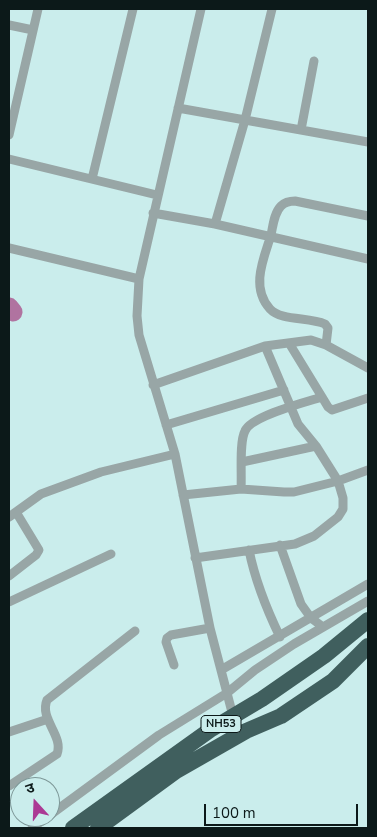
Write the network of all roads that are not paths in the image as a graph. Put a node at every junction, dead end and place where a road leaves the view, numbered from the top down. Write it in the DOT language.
graph roads {
  1 [pos="38,9"];
  2 [pos="133,9"];
  3 [pos="201,9"];
  4 [pos="272,9"];
  5 [pos="9,25"];
  6 [pos="33,30"];
  7 [pos="314,61"];
  8 [pos="178,108"];
  9 [pos="245,120"];
  10 [pos="301,130"];
  11 [pos="9,135"];
  12 [pos="368,142"];
  13 [pos="9,159"];
  14 [pos="92,179"];
  15 [pos="157,195"];
  16 [pos="153,213"];
  17 [pos="368,216"];
  18 [pos="215,224"];
  19 [pos="270,236"];
  20 [pos="9,248"];
  21 [pos="368,259"];
  22 [pos="140,279"];
  23 [pos="289,343"];
  24 [pos="326,345"];
  25 [pos="265,346"];
  26 [pos="368,368"];
  27 [pos="153,385"];
  28 [pos="284,390"];
  29 [pos="322,397"];
  30 [pos="368,398"];
  31 [pos="290,406"];
  32 [pos="166,425"];
  33 [pos="316,446"];
  34 [pos="174,454"];
  35 [pos="242,462"];
  36 [pos="368,470"];
  37 [pos="338,481"];
  38 [pos="242,489"];
  39 [pos="183,495"];
  40 [pos="12,514"];
  41 [pos="280,545"];
  42 [pos="249,550"];
  43 [pos="111,554"];
  44 [pos="195,558"];
  45 [pos="9,576"];
  46 [pos="368,584"];
  47 [pos="368,601"];
  48 [pos="9,602"];
  49 [pos="311,618"];
  50 [pos="368,620"];
  51 [pos="323,627"];
  52 [pos="210,628"];
  53 [pos="135,631"];
  54 [pos="280,637"];
  55 [pos="368,646"];
  56 [pos="174,664"];
  57 [pos="221,670"];
  58 [pos="227,693"];
  59 [pos="232,716"];
  60 [pos="48,719"];
  61 [pos="9,732"];
  62 [pos="9,786"];
  63 [pos="60,808"];
  64 [pos="73,828"];
  65 [pos="98,828"];
  1 -- 6 [label="street"];
  2 -- 14 [label="street"];
  3 -- 8 [label="street"];
  4 -- 9 [label="street"];
  5 -- 6 [label="street"];
  6 -- 11 [label="street"];
  7 -- 10 [label="street"];
  8 -- 9 [label="street"];
  8 -- 15 [label="street"];
  9 -- 10 [label="street"];
  9 -- 18 [label="street"];
  10 -- 12 [label="street"];
  13 -- 14 [label="street"];
  14 -- 15 [label="street"];
  15 -- 16 [label="street"];
  16 -- 18 [label="street"];
  16 -- 22 [label="street"];
  17 -- 19 [label="street"];
  18 -- 19 [label="street"];
  19 -- 21 [label="street"];
  19 -- 24 [label="street"];
  20 -- 22 [label="street"];
  22 -- 27 [label="street"];
  23 -- 24 [label="street"];
  23 -- 25 [label="street"];
  23 -- 29 [label="street"];
  24 -- 26 [label="street"];
  25 -- 27 [label="street"];
  25 -- 28 [label="street"];
  27 -- 32 [label="street"];
  28 -- 31 [label="street"];
  28 -- 32 [label="street"];
  29 -- 30 [label="street"];
  29 -- 31 [label="street"];
  31 -- 33 [label="street"];
  31 -- 35 [label="street"];
  32 -- 34 [label="street"];
  33 -- 35 [label="street"];
  33 -- 37 [label="street"];
  34 -- 39 [label="street"];
  34 -- 40 [label="street"];
  35 -- 38 [label="street"];
  36 -- 37 [label="street"];
  37 -- 38 [label="street"];
  37 -- 41 [label="street"];
  38 -- 39 [label="street"];
  39 -- 44 [label="street"];
  40 -- 45 [label="street"];
  41 -- 42 [label="street"];
  41 -- 49 [label="street"];
  42 -- 44 [label="street"];
  42 -- 54 [label="street"];
  43 -- 48 [label="street"];
  44 -- 52 [label="street"];
  46 -- 49 [label="street"];
  47 -- 51 [label="street"];
  49 -- 51 [label="street"];
  49 -- 54 [label="street"];
  50 -- 59 [label="highway, NH53"];
  51 -- 58 [label="street"];
  52 -- 56 [label="street"];
  52 -- 57 [label="street"];
  53 -- 60 [label="street"];
  54 -- 57 [label="street"];
  55 -- 65 [label="highway, NH53"];
  57 -- 58 [label="street"];
  58 -- 59 [label="street"];
  58 -- 63 [label="street"];
  59 -- 64 [label="highway, NH53"];
  60 -- 61 [label="street"];
  60 -- 62 [label="street"];
}
